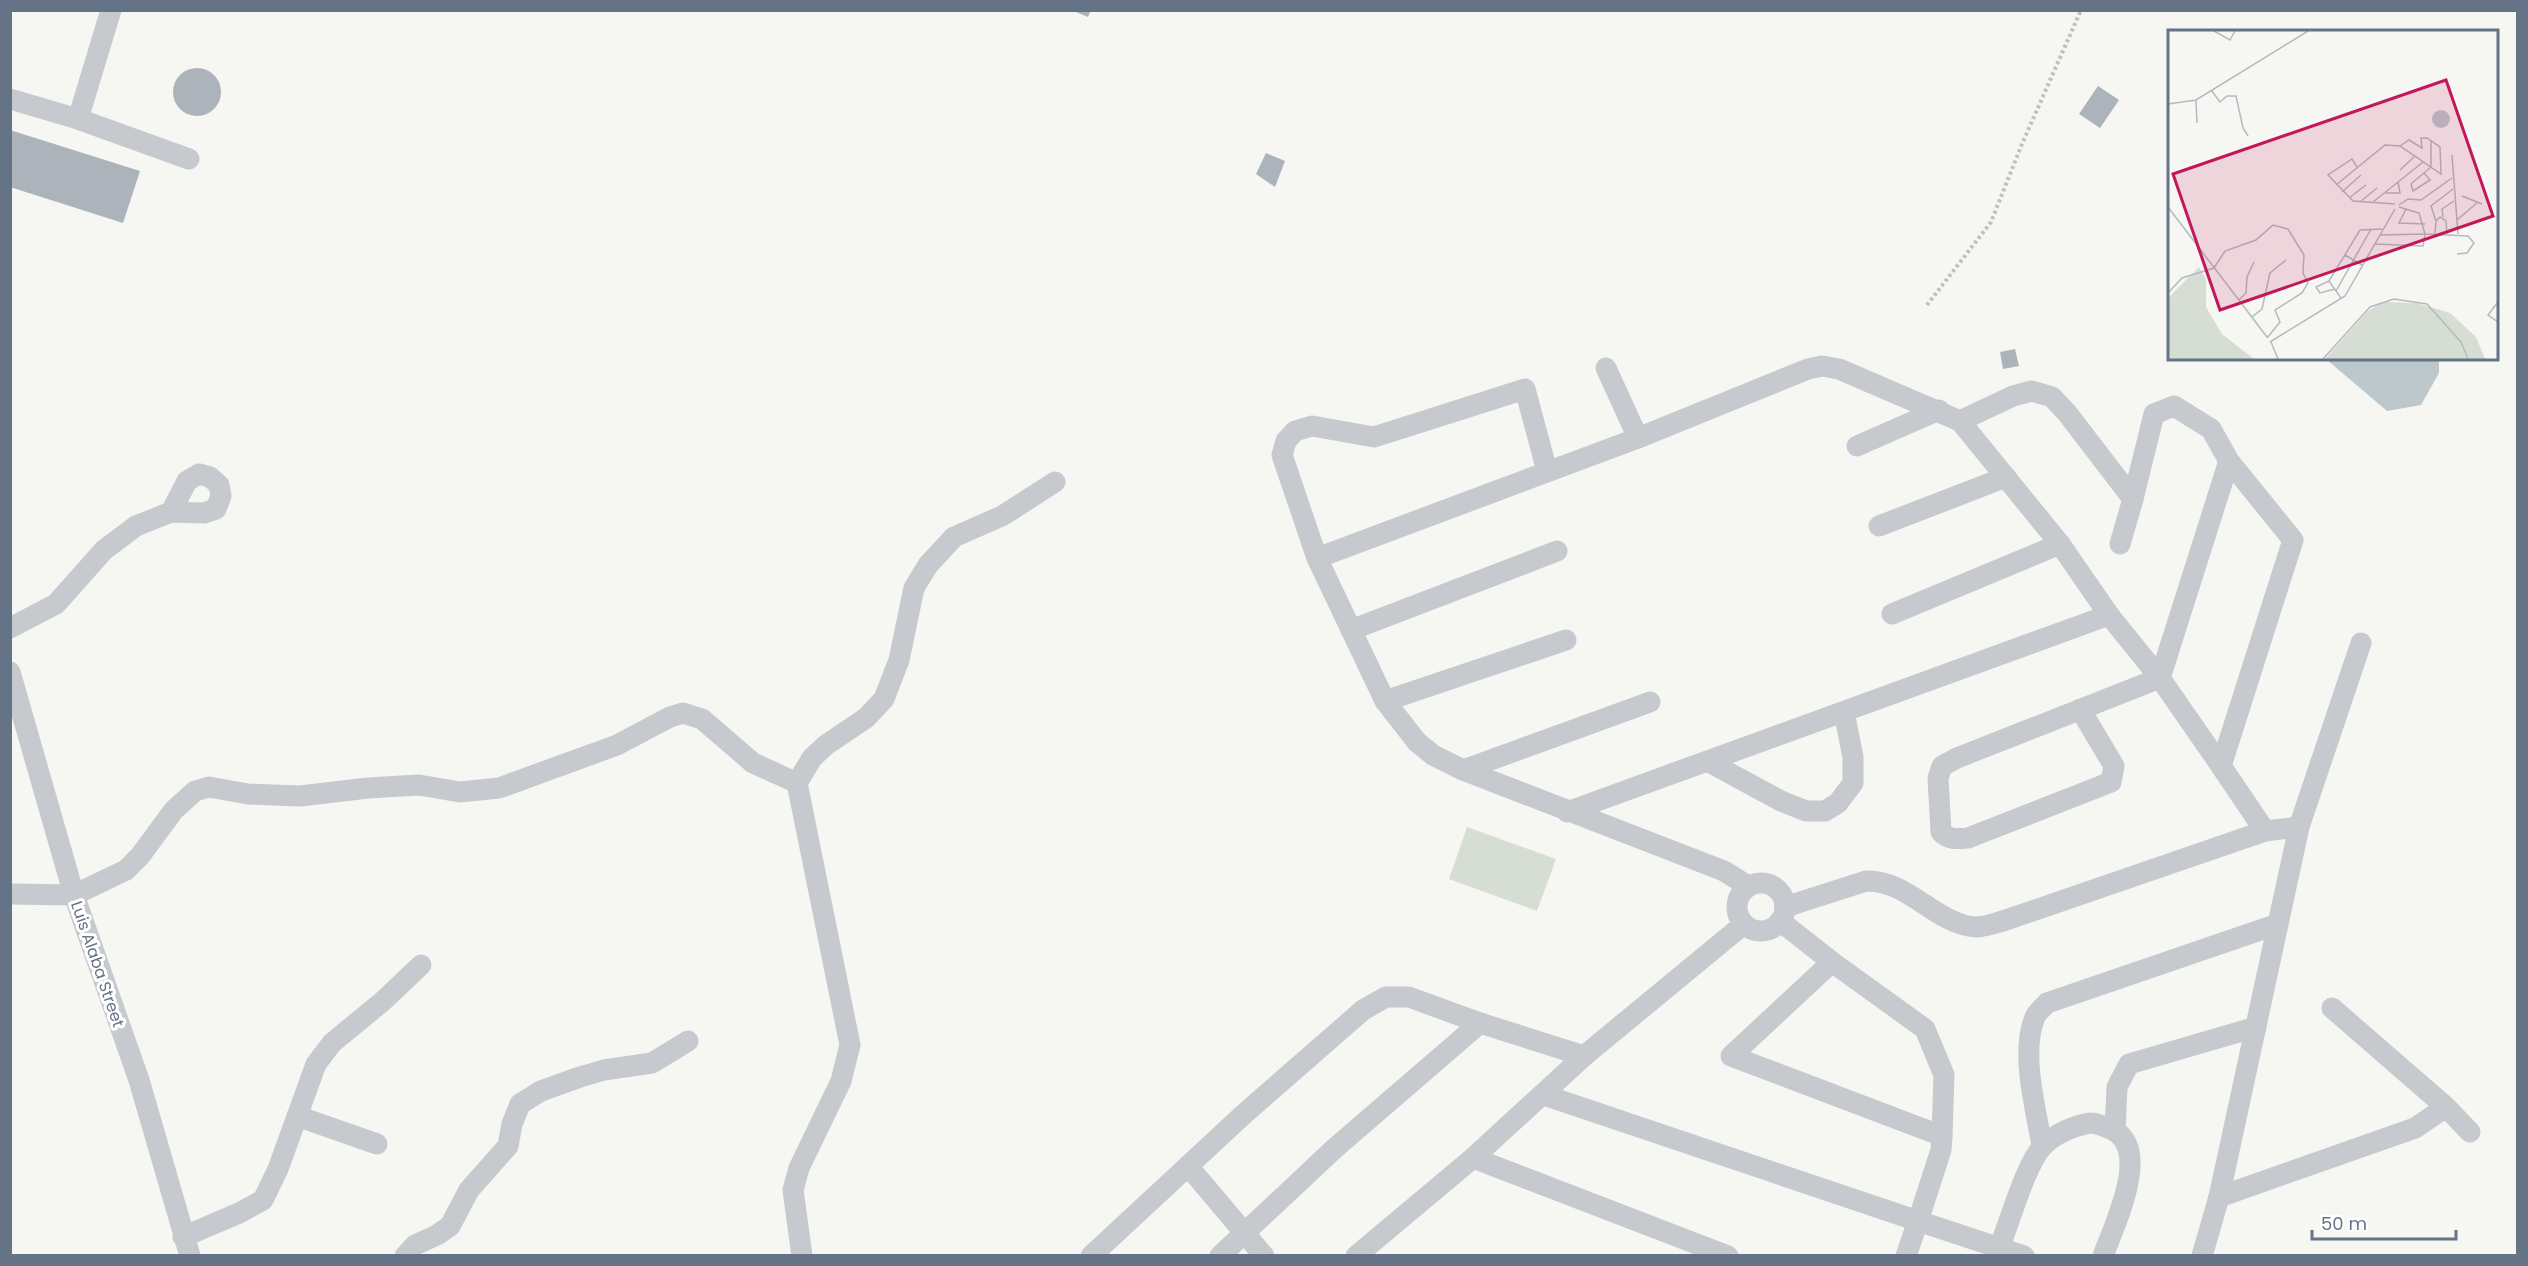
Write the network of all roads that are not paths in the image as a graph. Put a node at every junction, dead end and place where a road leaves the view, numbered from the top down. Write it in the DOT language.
graph roads {
  1 [pos="111,10"];
  2 [pos="10,99"];
  3 [pos="78,119"];
  4 [pos="189,159"];
  5 [pos="1606,368"];
  6 [pos="1939,410"];
  7 [pos="1960,421"];
  8 [pos="1638,438"];
  9 [pos="1857,446"];
  10 [pos="2229,461"];
  11 [pos="1547,471"];
  12 [pos="2006,477"];
  13 [pos="1055,482"];
  14 [pos="2133,499"];
  15 [pos="171,512"];
  16 [pos="1879,526"];
  17 [pos="2060,544"];
  18 [pos="2120,544"];
  19 [pos="1557,551"];
  20 [pos="1317,558"];
  21 [pos="1892,614"];
  22 [pos="2109,615"];
  23 [pos="10,628"];
  24 [pos="1351,630"];
  25 [pos="1566,640"];
  26 [pos="2361,643"];
  27 [pos="10,672"];
  28 [pos="2160,678"];
  29 [pos="1385,701"];
  30 [pos="1650,702"];
  31 [pos="2080,709"];
  32 [pos="1844,712"];
  33 [pos="1708,762"];
  34 [pos="2221,766"];
  35 [pos="1463,770"];
  36 [pos="797,783"];
  37 [pos="1567,812"];
  38 [pos="2299,827"];
  39 [pos="2265,831"];
  40 [pos="1748,886"];
  41 [pos="10,894"];
  42 [pos="74,895"];
  43 [pos="1783,914"];
  44 [pos="1744,924"];
  45 [pos="2278,924"];
  46 [pos="1832,962"];
  47 [pos="421,965"];
  48 [pos="2332,1008"];
  49 [pos="1480,1023"];
  50 [pos="2256,1027"];
  51 [pos="688,1041"];
  52 [pos="1584,1056"];
  53 [pos="1544,1095"];
  54 [pos="2446,1107"];
  55 [pos="297,1116"];
  56 [pos="2115,1131"];
  57 [pos="2470,1132"];
  58 [pos="1942,1136"];
  59 [pos="377,1144"];
  60 [pos="2042,1146"];
  61 [pos="1473,1158"];
  62 [pos="1188,1166"];
  63 [pos="2219,1197"];
  64 [pos="1918,1221"];
  65 [pos="1244,1234"];
  66 [pos="187,1246"];
  67 [pos="1999,1248"];
  68 [pos="405,1256"];
  69 [pos="802,1256"];
  70 [pos="1090,1256"];
  71 [pos="1220,1256"];
  72 [pos="1264,1256"];
  73 [pos="1356,1256"];
  74 [pos="1728,1256"];
  75 [pos="1906,1256"];
  76 [pos="2024,1256"];
  77 [pos="2103,1256"];
  78 [pos="2202,1256"];
  1 -- 3 [label="street"];
  2 -- 3 [label="street"];
  3 -- 4 [label="street"];
  5 -- 8 [label="street"];
  6 -- 7 [label="street"];
  6 -- 8 [label="street"];
  6 -- 9 [label="street"];
  7 -- 12 [label="street"];
  7 -- 14 [label="street"];
  8 -- 11 [label="street"];
  10 -- 14 [label="street"];
  10 -- 28 [label="street"];
  10 -- 34 [label="street"];
  11 -- 20 [label="street"];
  11 -- 20 [label="street"];
  12 -- 16 [label="street"];
  12 -- 17 [label="street"];
  13 -- 36 [label="street"];
  14 -- 18 [label="street"];
  15 -- 23 [label="street"];
  17 -- 21 [label="street"];
  17 -- 22 [label="street"];
  19 -- 24 [label="street"];
  20 -- 24 [label="street"];
  22 -- 28 [label="street"];
  22 -- 32 [label="street"];
  24 -- 29 [label="street"];
  25 -- 29 [label="street"];
  26 -- 38 [label="street"];
  27 -- 42 [label="street, Luis Alaba Street"];
  28 -- 31 [label="street"];
  28 -- 34 [label="street"];
  29 -- 35 [label="street"];
  30 -- 35 [label="street"];
  31 -- 31 [label="street"];
  32 -- 33 [label="street"];
  32 -- 33 [label="street"];
  33 -- 37 [label="street"];
  34 -- 39 [label="street"];
  35 -- 37 [label="street"];
  36 -- 42 [label="street"];
  36 -- 69 [label="street"];
  37 -- 40 [label="street"];
  38 -- 39 [label="street"];
  38 -- 45 [label="street"];
  39 -- 43 [label="street"];
  40 -- 43 [label="street"];
  40 -- 44 [label="street"];
  41 -- 42 [label="street"];
  42 -- 66 [label="street, Luis Alaba Street"];
  43 -- 44 [label="street"];
  43 -- 46 [label="street"];
  44 -- 52 [label="street"];
  45 -- 50 [label="street"];
  45 -- 60 [label="street"];
  46 -- 58 [label="street"];
  46 -- 58 [label="street"];
  47 -- 55 [label="street"];
  48 -- 54 [label="street"];
  49 -- 52 [label="street"];
  49 -- 62 [label="street"];
  49 -- 65 [label="street"];
  50 -- 56 [label="street"];
  50 -- 63 [label="street"];
  51 -- 68 [label="street"];
  52 -- 53 [label="street"];
  53 -- 61 [label="street"];
  53 -- 64 [label="street"];
  54 -- 57 [label="street"];
  54 -- 63 [label="street"];
  55 -- 59 [label="street"];
  55 -- 66 [label="street"];
  56 -- 60 [label="street"];
  56 -- 77 [label="street"];
  58 -- 64 [label="street"];
  60 -- 67 [label="street"];
  61 -- 73 [label="street"];
  61 -- 74 [label="street"];
  62 -- 65 [label="street"];
  62 -- 70 [label="street"];
  63 -- 78 [label="street"];
  64 -- 67 [label="street"];
  64 -- 75 [label="street"];
  65 -- 71 [label="street"];
  65 -- 72 [label="street"];
  67 -- 76 [label="street"];
}
